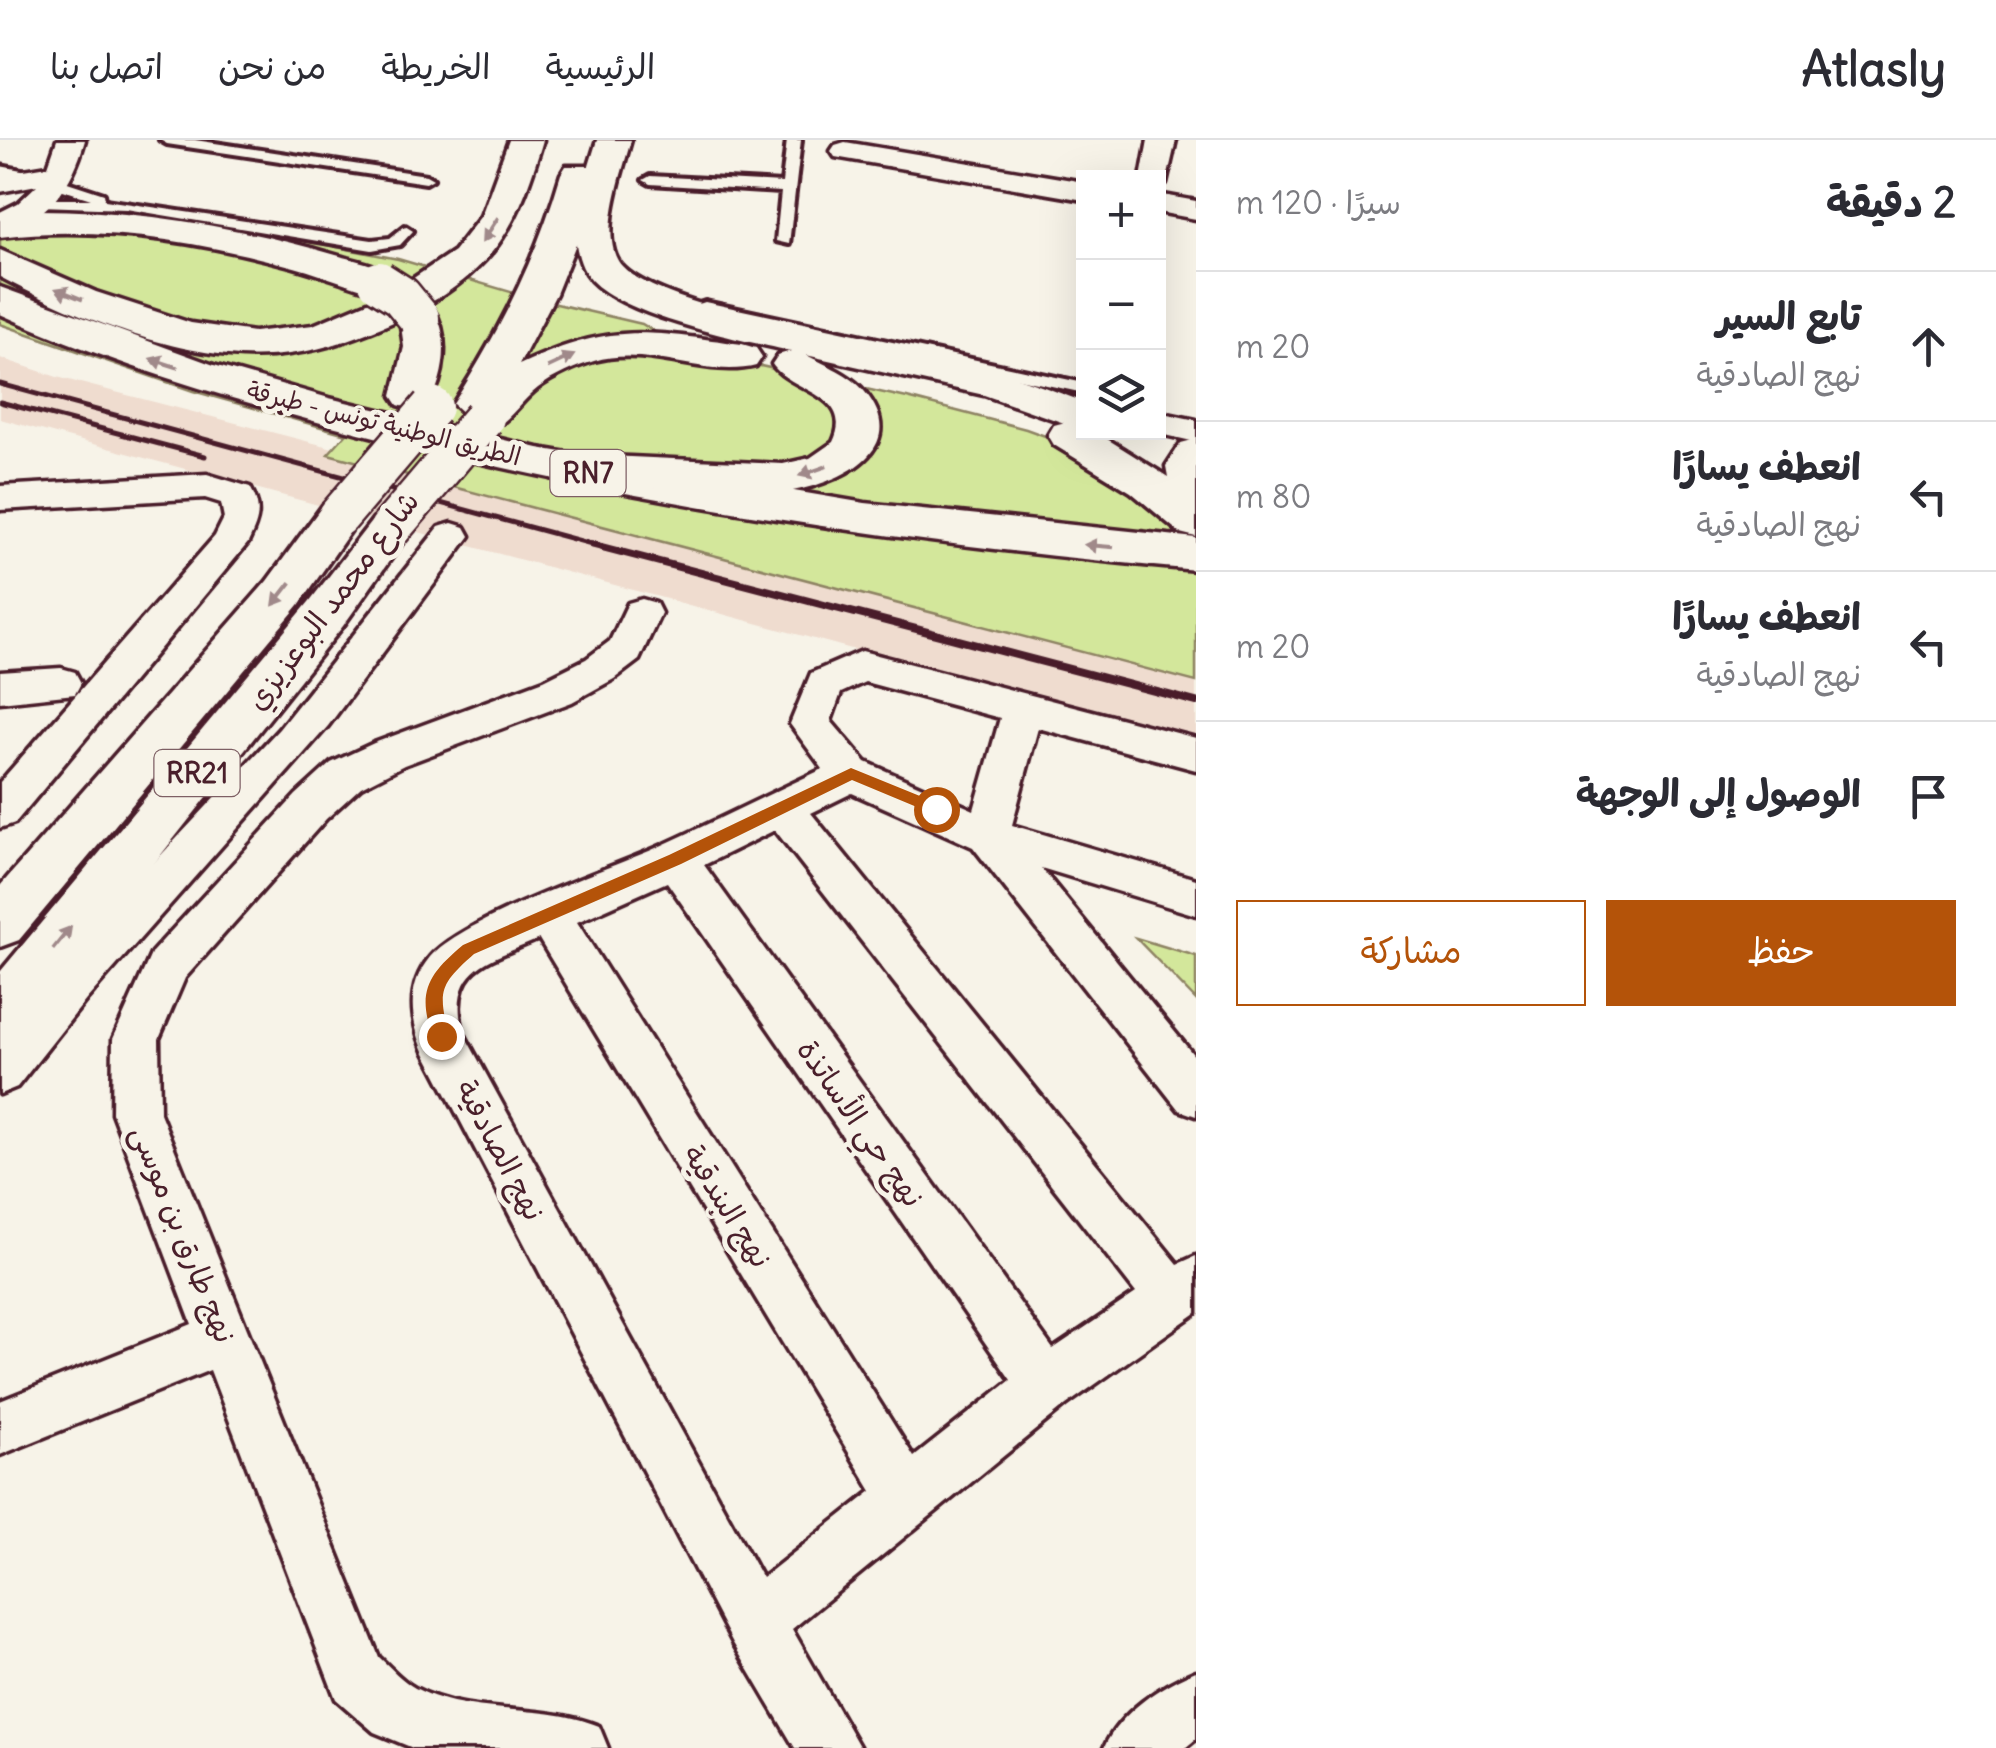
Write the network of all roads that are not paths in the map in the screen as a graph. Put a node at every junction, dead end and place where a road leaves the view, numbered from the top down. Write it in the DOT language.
graph roads {
  1 [pos="70,140"];
  2 [pos="167,140"];
  3 [pos="526,140"];
  4 [pos="554,140"];
  5 [pos="587,140"];
  6 [pos="614,140"];
  7 [pos="794,140"];
  8 [pos="978,140"];
  9 [pos="1162,140"];
  10 [pos="846,151"];
  11 [pos="0,170"];
  12 [pos="1157,170"];
  13 [pos="971,172"];
  14 [pos="426,179"];
  15 [pos="650,180"];
  16 [pos="0,183"];
  17 [pos="49,184"];
  18 [pos="788,188"];
  19 [pos="1076,190"];
  20 [pos="126,205"];
  21 [pos="1166,205"];
  22 [pos="1196,210"];
  23 [pos="0,224"];
  24 [pos="406,231"];
  25 [pos="784,241"];
  26 [pos="0,261"];
  27 [pos="632,271"];
  28 [pos="0,300"];
  29 [pos="0,340"];
  30 [pos="792,364"];
  31 [pos="1166,403"];
  32 [pos="1196,408"];
  33 [pos="449,409"];
  34 [pos="1076,415"];
  35 [pos="1076,415"];
  36 [pos="1076,417"];
  37 [pos="1166,424"];
  38 [pos="1196,430"];
  39 [pos="1106,440"];
  40 [pos="566,468"];
  41 [pos="1195,489"];
  42 [pos="0,498"];
  43 [pos="452,536"];
  44 [pos="1196,554"];
  45 [pos="1196,586"];
  46 [pos="642,613"];
  47 [pos="61,683"];
  48 [pos="0,687"];
  49 [pos="1024,708"];
  50 [pos="1196,754"];
  51 [pos="851,774"];
  52 [pos="783,808"];
  53 [pos="0,811"];
  54 [pos="988,835"];
  55 [pos="675,859"];
  56 [pos="1196,897"];
  57 [pos="549,916"];
  58 [pos="0,924"];
  59 [pos="0,1014"];
  60 [pos="0,1072"];
  61 [pos="1196,1094"];
  62 [pos="1184,1290"];
  63 [pos="225,1337"];
  64 [pos="1047,1386"];
  65 [pos="0,1428"];
  66 [pos="907,1497"];
  67 [pos="754,1622"];
  68 [pos="1196,1700"];
  69 [pos="441,1741"];
  70 [pos="578,1748"];
  71 [pos="829,1748"];
  72 [pos="1135,1748"];
  1 -- 17 [label="street"];
  2 -- 14 [label="lane"];
  3 -- 26 [label="main road, one-way"];
  4 -- 33 [label="main road, شارع محمد البوعزيزي / RR21"];
  5 -- 33 [label="main road, شارع محمد البوعزيزي / RR21"];
  6 -- 34 [label="main road"];
  7 -- 18 [label="lane"];
  8 -- 13 [label="street"];
  9 -- 12 [label="street"];
  10 -- 13 [label="street"];
  11 -- 17 [label="lane"];
  13 -- 19 [label="street"];
  15 -- 18 [label="lane"];
  16 -- 17 [label="street"];
  17 -- 20 [label="lane"];
  17 -- 20 [label="lane"];
  17 -- 23 [label="street"];
  18 -- 25 [label="lane"];
  20 -- 24 [label="lane"];
  21 -- 22 [label="street"];
  23 -- 33 [label="main road, bridge"];
  27 -- 35 [label="lane"];
  40 -- 28 [label="main road, الطريق الوطنية تونس - طبرقة / RN7, one-way"];
  29 -- 45 [label="main road, الطريق الوطنية تونس - طبرقة / RN7"];
  33 -- 30 [label="main road, one-way"];
  30 -- 36 [label="main road"];
  30 -- 40 [label="main road, one-way"];
  31 -- 32 [label="street"];
  33 -- 58 [label="main road, شارع محمد البوعزيزي / RR21, one-way, bridge"];
  59 -- 33 [label="main road, شارع محمد البوعزيزي / RR21, one-way, bridge"];
  37 -- 38 [label="street"];
  39 -- 41 [label="main road"];
  44 -- 40 [label="main road, الطريق الوطنية تونس - طبرقة / RN7, one-way"];
  42 -- 53 [label="street"];
  43 -- 60 [label="street"];
  46 -- 63 [label="street, نهج طارق بن موسى"];
  47 -- 48 [label="street"];
  49 -- 50 [label="street"];
  49 -- 51 [label="street"];
  49 -- 54 [label="street"];
  51 -- 52 [label="street, نهج الصادقية"];
  51 -- 54 [label="street"];
  52 -- 55 [label="street, نهج الصادقية"];
  52 -- 62 [label="street"];
  54 -- 56 [label="street"];
  54 -- 61 [label="street"];
  55 -- 57 [label="street, نهج الصادقية"];
  55 -- 64 [label="street, نهج حي الأساتذة"];
  57 -- 66 [label="street, نهج البندقية"];
  57 -- 67 [label="street, نهج الصادقية"];
  62 -- 64 [label="street"];
  63 -- 65 [label="street"];
  63 -- 69 [label="street, نهج طارق بن موسى"];
  64 -- 66 [label="street"];
  66 -- 67 [label="street"];
  67 -- 71 [label="street, نهج الصادقية"];
  68 -- 72 [label="street"];
  69 -- 70 [label="street, نهج طارق بن موسى"];
}
